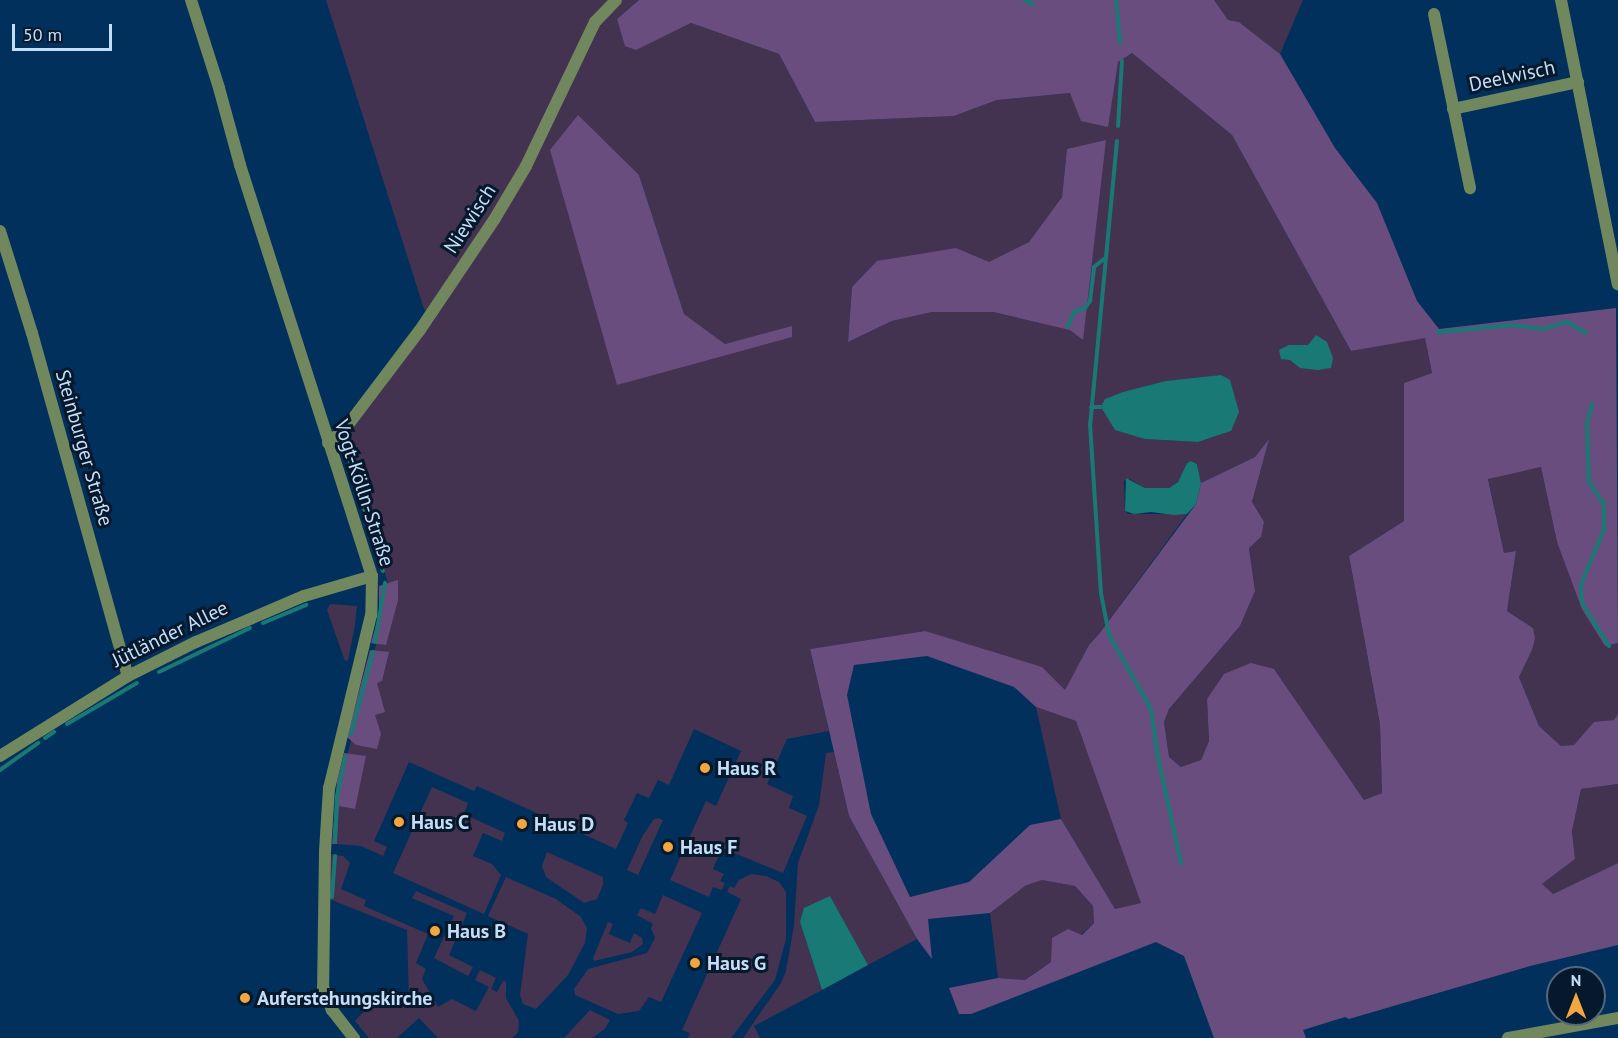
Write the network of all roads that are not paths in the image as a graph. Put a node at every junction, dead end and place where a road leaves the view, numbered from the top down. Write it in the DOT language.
graph roads {
  1 [pos="191,0"];
  2 [pos="616,0"];
  3 [pos="1561,0"];
  4 [pos="1434,14"];
  5 [pos="1578,82"];
  6 [pos="1453,109"];
  7 [pos="1470,188"];
  8 [pos="0,231"];
  9 [pos="1618,284"];
  10 [pos="328,443"];
  11 [pos="372,576"];
  12 [pos="128,676"];
  13 [pos="0,756"];
  14 [pos="1618,1018"];
  15 [pos="354,1038"];
  16 [pos="1508,1038"];
  1 -- 10 [label="street, Vogt-Kölln-Straße"];
  2 -- 10 [label="street, Niewisch"];
  3 -- 5 [label="street, Deelwisch"];
  4 -- 6 [label="street, Deelwisch"];
  5 -- 6 [label="street, Deelwisch"];
  5 -- 9 [label="street, Deelwisch"];
  6 -- 7 [label="street, Deelwisch"];
  8 -- 12 [label="street, Steinburger Straße"];
  10 -- 11 [label="street, Vogt-Kölln-Straße"];
  11 -- 12 [label="street, Jütländer Allee"];
  11 -- 15 [label="street, Vogt-Kölln-Straße"];
  12 -- 13 [label="street, Jütländer Allee"];
  14 -- 16 [label="street"];
}
